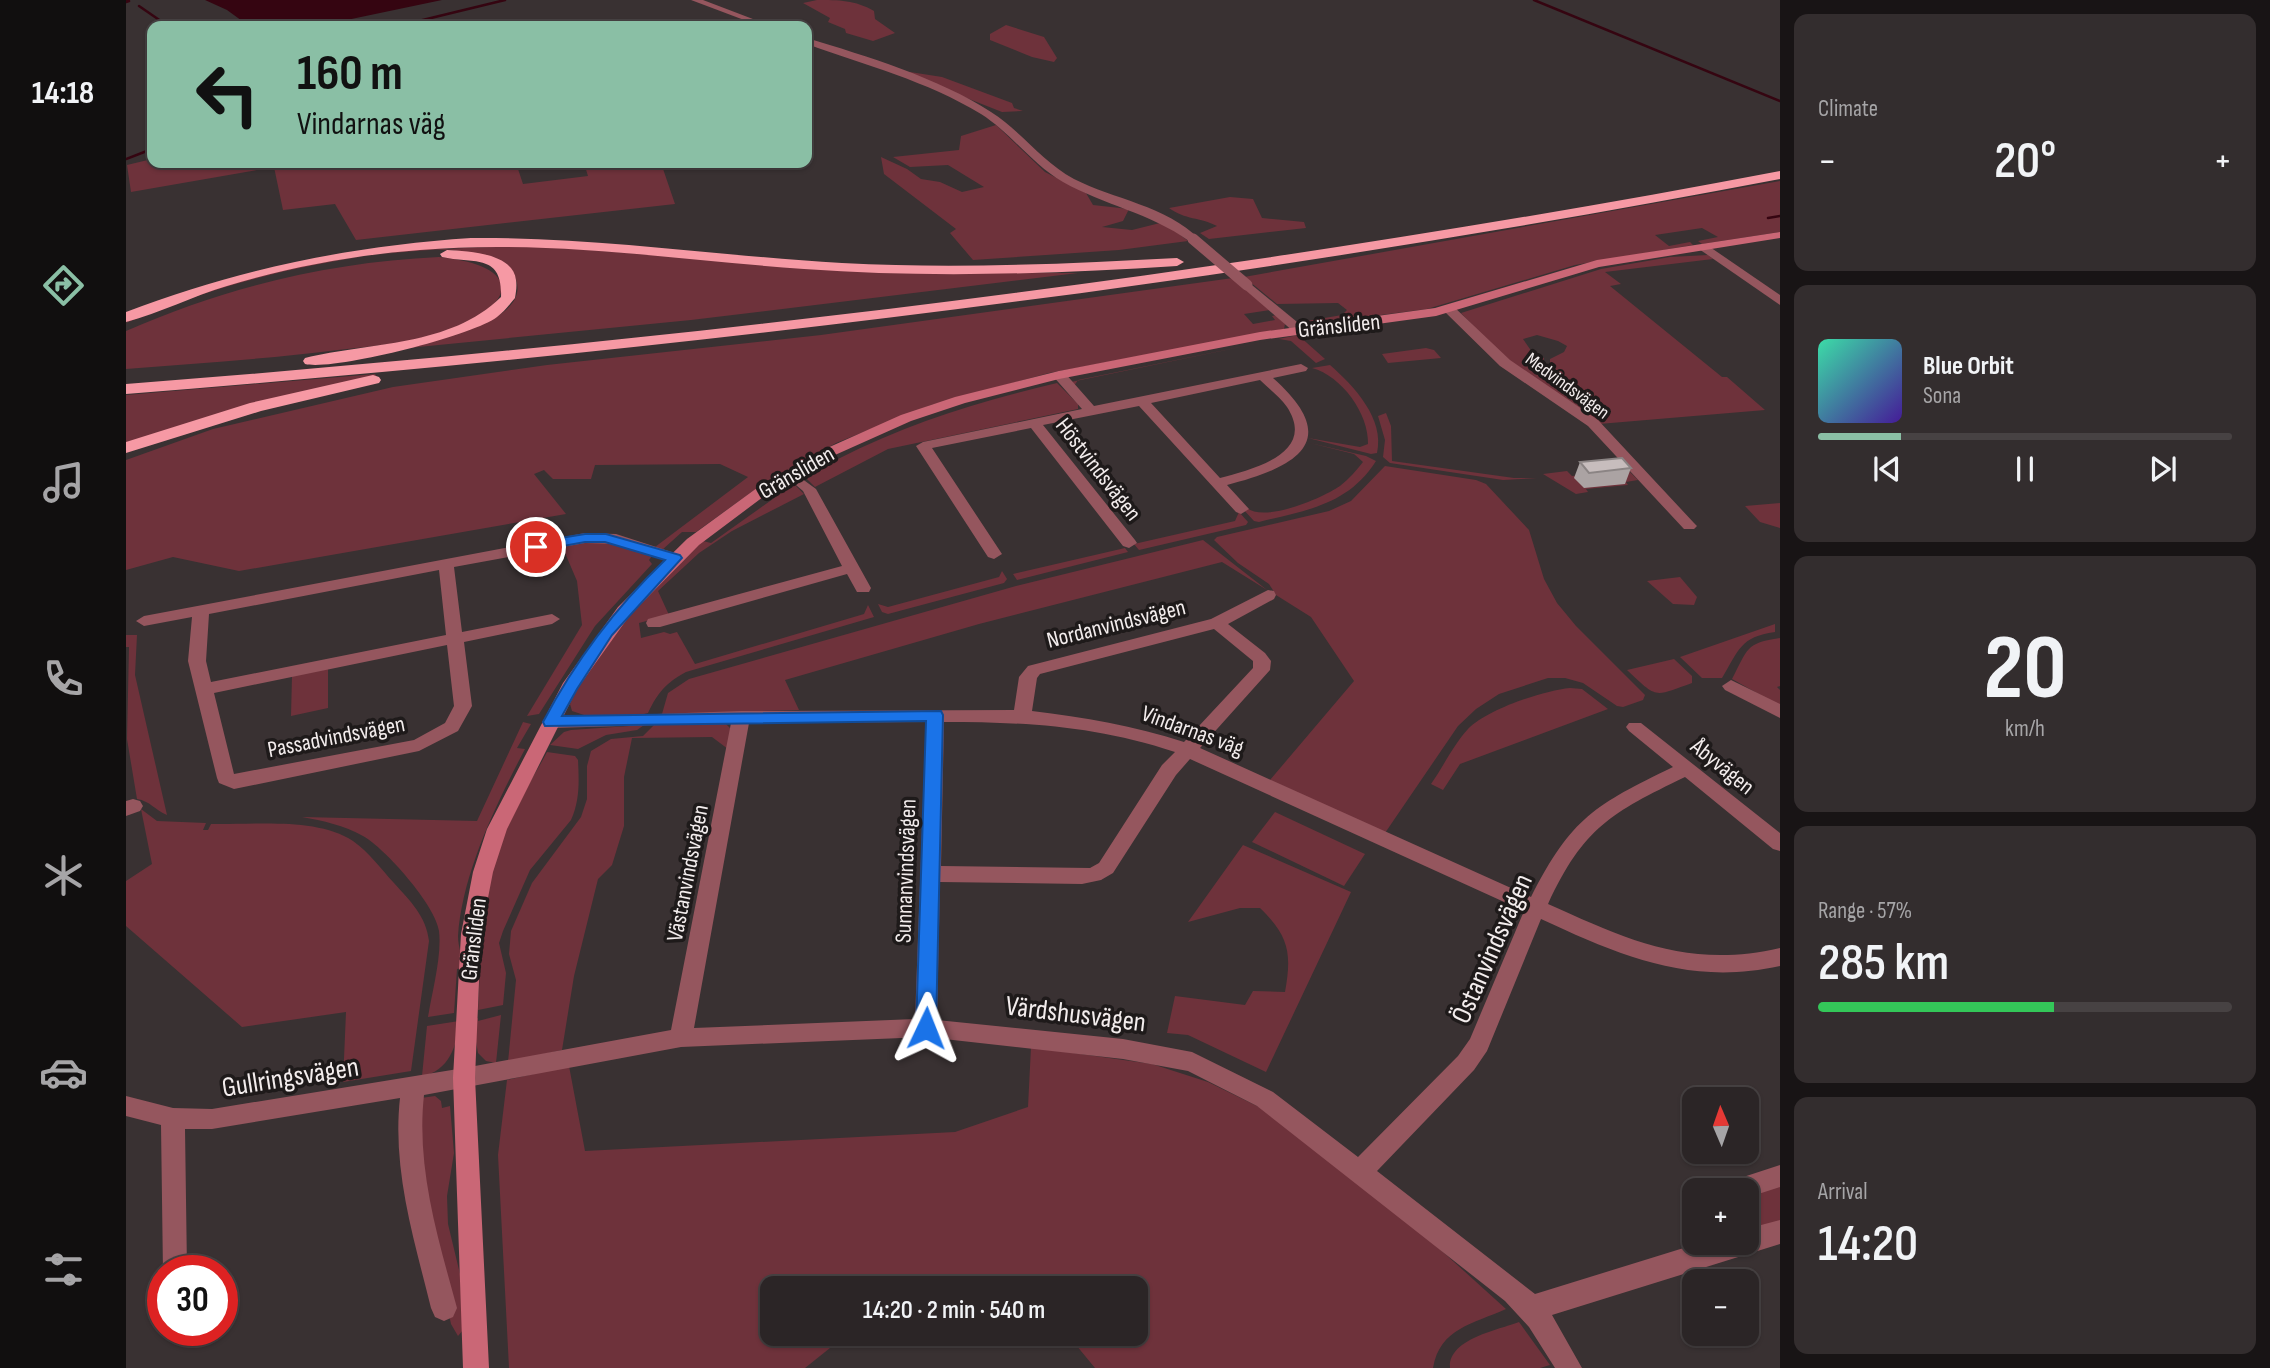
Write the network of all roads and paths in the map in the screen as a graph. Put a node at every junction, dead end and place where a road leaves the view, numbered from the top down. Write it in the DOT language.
graph roads {
  1 [pos="695,0"];
  2 [pos="752,21"];
  3 [pos="812,43"];
  4 [pos="1780,165"];
  5 [pos="1780,175"];
  6 [pos="1780,235"];
  7 [pos="1703,247"];
  8 [pos="1213,260"];
  9 [pos="1780,301"];
  10 [pos="1449,309"];
  11 [pos="126,317"];
  12 [pos="126,327"];
  13 [pos="1298,329"];
  14 [pos="575,349"];
  15 [pos="286,365"];
  16 [pos="1301,368"];
  17 [pos="1059,375"];
  18 [pos="1263,376"];
  19 [pos="126,378"];
  20 [pos="126,389"];
  21 [pos="1142,401"];
  22 [pos="1091,411"];
  23 [pos="1034,423"];
  24 [pos="126,448"];
  25 [pos="790,474"];
  26 [pos="1217,483"];
  27 [pos="1241,509"];
  28 [pos="1689,526"];
  29 [pos="1129,543"];
  30 [pos="994,554"];
  31 [pos="675,558"];
  32 [pos="446,564"];
  33 [pos="851,568"];
  34 [pos="863,588"];
  35 [pos="1268,595"];
  36 [pos="201,610"];
  37 [pos="552,619"];
  38 [pos="144,621"];
  39 [pos="654,623"];
  40 [pos="1217,623"];
  41 [pos="455,639"];
  42 [pos="1731,686"];
  43 [pos="203,690"];
  44 [pos="1780,712"];
  45 [pos="935,715"];
  46 [pos="1022,716"];
  47 [pos="741,717"];
  48 [pos="551,722"];
  49 [pos="1635,727"];
  50 [pos="1186,749"];
  51 [pos="1686,769"];
  52 [pos="1780,844"];
  53 [pos="930,874"];
  54 [pos="1536,908"];
  55 [pos="1780,957"];
  56 [pos="926,1028"];
  57 [pos="681,1038"];
  58 [pos="464,1078"];
  59 [pos="414,1086"];
  60 [pos="126,1106"];
  61 [pos="173,1118"];
  62 [pos="1361,1171"];
  63 [pos="1780,1176"];
  64 [pos="1759,1183"];
  65 [pos="1780,1232"];
  66 [pos="1759,1235"];
  67 [pos="174,1255"];
  68 [pos="1693,1255"];
  69 [pos="444,1308"];
  70 [pos="1532,1308"];
  71 [pos="476,1368"];
  72 [pos="1569,1368"];
  1 -- 2 [label="street"];
  3 -- 13 [label="street, bridge"];
  4 -- 8 [label="highway"];
  5 -- 14 [label="highway"];
  6 -- 7 [label="street, Gränsliden"];
  7 -- 9 [label="street"];
  7 -- 10 [label="street, Gränsliden"];
  8 -- 11 [label="highway"];
  8 -- 15 [label="highway"];
  10 -- 13 [label="street, Gränsliden"];
  10 -- 28 [label="street, Medvindsvägen"];
  12 -- 15 [label="highway"];
  13 -- 17 [label="street, Gränsliden"];
  14 -- 20 [label="highway"];
  14 -- 24 [label="highway"];
  15 -- 19 [label="highway"];
  16 -- 18 [label="street, Höstvindsvägen"];
  17 -- 22 [label="street, Höstvindsvägen"];
  17 -- 25 [label="street, Gränsliden"];
  18 -- 21 [label="street, Höstvindsvägen"];
  18 -- 26 [label="street"];
  21 -- 22 [label="street, Höstvindsvägen"];
  21 -- 26 [label="street"];
  22 -- 23 [label="street, Höstvindsvägen"];
  23 -- 29 [label="street, Höstvindsvägen"];
  23 -- 30 [label="street, Höstvindsvägen"];
  25 -- 31 [label="street, Gränsliden"];
  25 -- 33 [label="street"];
  26 -- 27 [label="street"];
  31 -- 32 [label="street"];
  31 -- 48 [label="street, Gränsliden"];
  32 -- 36 [label="street"];
  32 -- 41 [label="street, Passadvindsvägen"];
  33 -- 34 [label="street"];
  33 -- 39 [label="street"];
  35 -- 40 [label="street, Nordanvindsvägen"];
  36 -- 38 [label="street"];
  36 -- 43 [label="street, Passadvindsvägen"];
  37 -- 41 [label="street"];
  40 -- 46 [label="street, Nordanvindsvägen"];
  40 -- 50 [label="street, Nordanvindsvägen"];
  41 -- 43 [label="street"];
  41 -- 43 [label="street, Passadvindsvägen"];
  42 -- 44 [label="street"];
  45 -- 46 [label="street, Vindarnas väg"];
  45 -- 47 [label="street, Vindarnas väg"];
  45 -- 53 [label="street, Sunnanvindsvägen"];
  46 -- 50 [label="street, Vindarnas väg"];
  47 -- 48 [label="street, Vindarnas väg"];
  47 -- 57 [label="street, Västanvindsvägen"];
  48 -- 58 [label="street, Gränsliden"];
  49 -- 51 [label="street, Åbyvägen"];
  50 -- 53 [label="street, Nordanvindsvägen"];
  50 -- 54 [label="street, Vindarnas väg"];
  51 -- 52 [label="street, Åbyvägen"];
  51 -- 54 [label="street, Östanvindsvägen"];
  53 -- 56 [label="street, Sunnanvindsvägen"];
  54 -- 55 [label="street, Vindarnas väg"];
  54 -- 62 [label="street, Östanvindsvägen"];
  56 -- 57 [label="street, Värdshusvägen"];
  56 -- 62 [label="street, Värdshusvägen"];
  57 -- 58 [label="street, Värdshusvägen"];
  58 -- 59 [label="street, Gullringsvägen"];
  58 -- 71 [label="street, Gränsliden"];
  59 -- 61 [label="street, Gullringsvägen"];
  59 -- 69 [label="street"];
  60 -- 61 [label="street, Gullringsvägen"];
  61 -- 67 [label="street"];
  62 -- 70 [label="street, Värdshusvägen"];
  63 -- 64 [label="street"];
  65 -- 66 [label="street"];
  68 -- 70 [label="street"];
  70 -- 72 [label="street, Värdshusvägen"];
}
